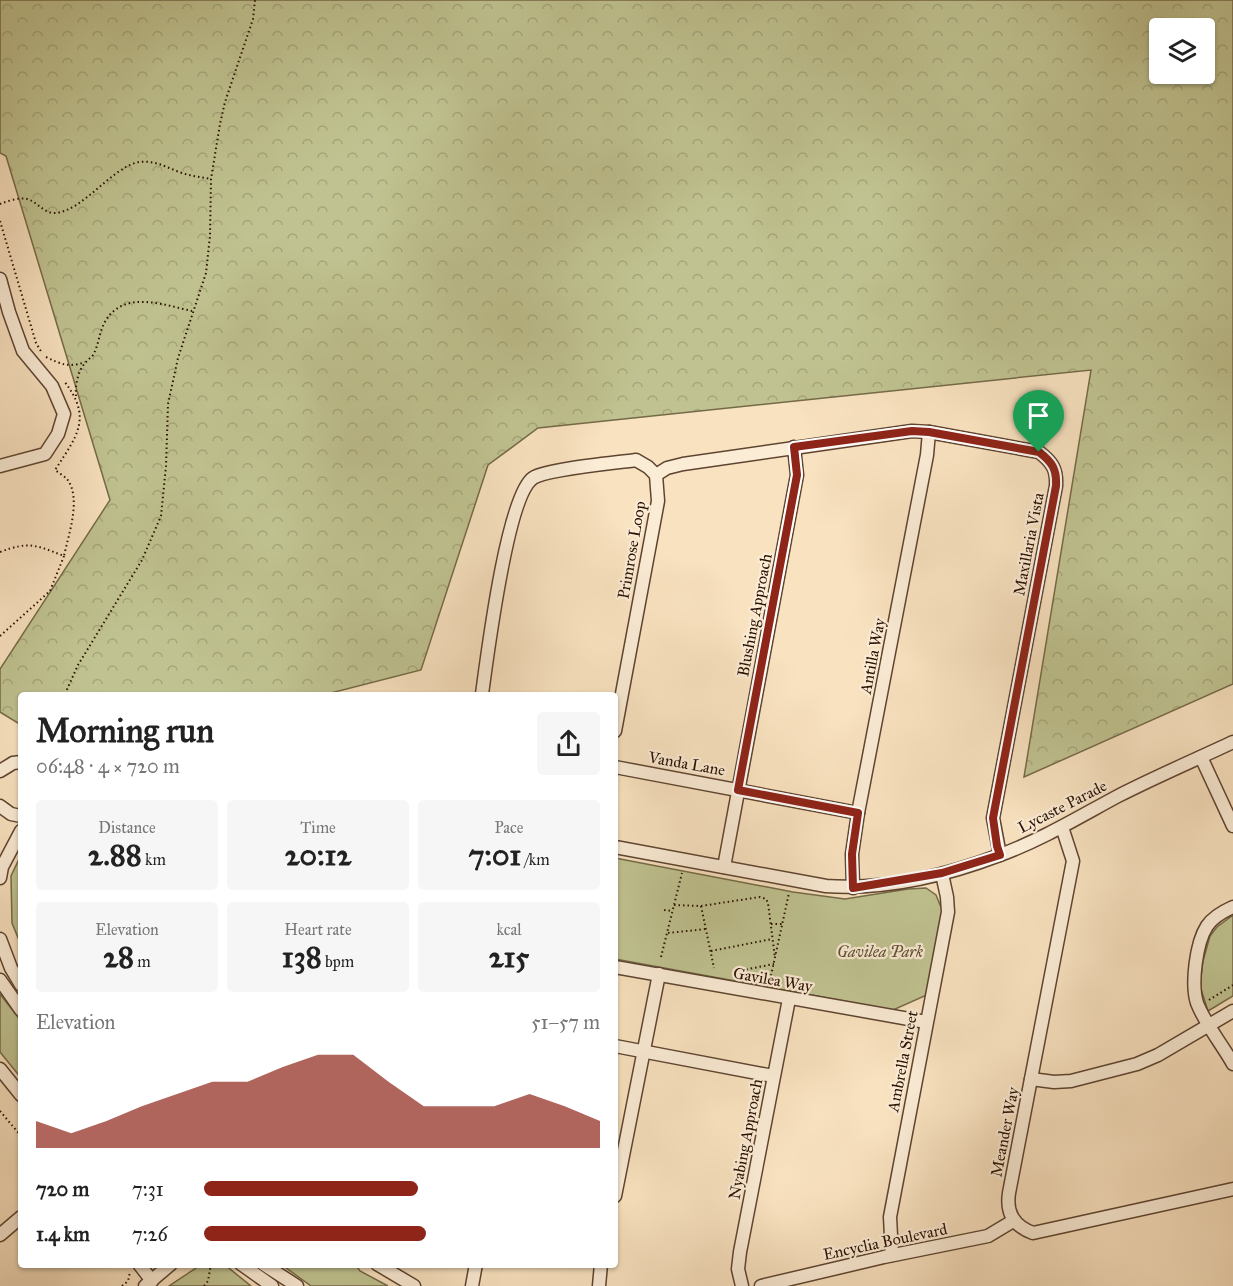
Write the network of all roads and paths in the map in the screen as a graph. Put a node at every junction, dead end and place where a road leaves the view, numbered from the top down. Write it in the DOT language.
graph roads {
  1 [pos="255,0"];
  2 [pos="211,179"];
  3 [pos="0,204"];
  4 [pos="0,221"];
  5 [pos="0,279"];
  6 [pos="193,312"];
  7 [pos="4,314"];
  8 [pos="45,357"];
  9 [pos="86,362"];
  10 [pos="49,363"];
  11 [pos="60,376"];
  12 [pos="77,399"];
  13 [pos="929,432"];
  14 [pos="794,447"];
  15 [pos="0,466"];
  16 [pos="656,475"];
  17 [pos="0,552"];
  18 [pos="64,556"];
  19 [pos="0,636"];
  20 [pos="66,692"];
  21 [pos="482,692"];
  22 [pos="618,715"];
  23 [pos="1233,742"];
  24 [pos="0,757"];
  25 [pos="1201,758"];
  26 [pos="18,760"];
  27 [pos="18,762"];
  28 [pos="618,768"];
  29 [pos="0,771"];
  30 [pos="738,790"];
  31 [pos="0,806"];
  32 [pos="858,813"];
  33 [pos="18,815"];
  34 [pos="1062,826"];
  35 [pos="1233,826"];
  36 [pos="18,837"];
  37 [pos="618,848"];
  38 [pos="1000,855"];
  39 [pos="724,867"];
  40 [pos="682,873"];
  41 [pos="942,873"];
  42 [pos="0,878"];
  43 [pos="853,888"];
  44 [pos="789,893"];
  45 [pos="674,905"];
  46 [pos="701,906"];
  47 [pos="1233,906"];
  48 [pos="664,910"];
  49 [pos="673,911"];
  50 [pos="771,924"];
  51 [pos="782,924"];
  52 [pos="706,930"];
  53 [pos="668,933"];
  54 [pos="0,939"];
  55 [pos="772,939"];
  56 [pos="711,951"];
  57 [pos="662,957"];
  58 [pos="775,958"];
  59 [pos="774,964"];
  60 [pos="618,967"];
  61 [pos="714,968"];
  62 [pos="733,972"];
  63 [pos="659,974"];
  64 [pos="0,980"];
  65 [pos="18,980"];
  66 [pos="770,980"];
  67 [pos="1233,985"];
  68 [pos="789,999"];
  69 [pos="1206,1001"];
  70 [pos="18,1006"];
  71 [pos="1233,1011"];
  72 [pos="926,1022"];
  73 [pos="1210,1025"];
  74 [pos="618,1047"];
  75 [pos="644,1051"];
  76 [pos="1233,1064"];
  77 [pos="0,1069"];
  78 [pos="773,1076"];
  79 [pos="1031,1079"];
  80 [pos="18,1091"];
  81 [pos="0,1111"];
  82 [pos="18,1132"];
  83 [pos="618,1181"];
  84 [pos="1233,1189"];
  85 [pos="18,1220"];
  86 [pos="1013,1221"];
  87 [pos="0,1235"];
  88 [pos="892,1255"];
  89 [pos="134,1268"];
  90 [pos="137,1268"];
  91 [pos="166,1268"];
  92 [pos="210,1268"];
  93 [pos="247,1268"];
  94 [pos="269,1268"];
  95 [pos="384,1268"];
  96 [pos="475,1268"];
  97 [pos="601,1268"];
  98 [pos="149,1283"];
  99 [pos="124,1285"];
  100 [pos="204,1286"];
  101 [pos="272,1286"];
  102 [pos="297,1286"];
  103 [pos="414,1286"];
  104 [pos="472,1286"];
  105 [pos="599,1286"];
  106 [pos="742,1286"];
  107 [pos="761,1286"];
  1 -- 2 [label="path"];
  2 -- 3 [label="path"];
  2 -- 6 [label="path"];
  4 -- 8 [label="path"];
  5 -- 7 [label="street"];
  6 -- 9 [label="path"];
  6 -- 20 [label="path"];
  7 -- 15 [label="street"];
  8 -- 9 [label="path"];
  8 -- 10 [label="path"];
  9 -- 12 [label="path"];
  11 -- 12 [label="path"];
  12 -- 18 [label="path"];
  13 -- 14 [label="street, Maxillaria Vista"];
  13 -- 32 [label="street, Antilla Way"];
  13 -- 38 [label="street, Maxillaria Vista"];
  14 -- 16 [label="street, Maxillaria Vista"];
  14 -- 30 [label="street, Blushing Approach"];
  16 -- 21 [label="street"];
  16 -- 22 [label="street, Primrose Loop"];
  17 -- 18 [label="path"];
  18 -- 19 [label="path"];
  23 -- 25 [label="street, Lycaste Parade"];
  24 -- 26 [label="street"];
  25 -- 34 [label="street, Lycaste Parade"];
  25 -- 35 [label="street"];
  27 -- 29 [label="street"];
  28 -- 30 [label="street, Vanda Lane"];
  30 -- 32 [label="street, Vanda Lane"];
  30 -- 39 [label="street, Blushing Approach"];
  31 -- 33 [label="street"];
  32 -- 43 [label="street, Antilla Way"];
  34 -- 38 [label="street, Lycaste Parade"];
  34 -- 79 [label="street, Meander Way"];
  36 -- 42 [label="street"];
  37 -- 39 [label="street, Lycaste Parade"];
  38 -- 41 [label="street, Lycaste Parade"];
  39 -- 43 [label="street, Lycaste Parade"];
  40 -- 45 [label="path"];
  41 -- 43 [label="street, Lycaste Parade"];
  41 -- 72 [label="street, Ambrella Street"];
  44 -- 51 [label="path"];
  45 -- 46 [label="path"];
  45 -- 49 [label="path"];
  46 -- 50 [label="path"];
  46 -- 52 [label="path"];
  47 -- 73 [label="street"];
  48 -- 49 [label="path"];
  49 -- 53 [label="path"];
  50 -- 51 [label="path"];
  50 -- 55 [label="path"];
  51 -- 58 [label="path"];
  52 -- 53 [label="path"];
  52 -- 56 [label="path"];
  53 -- 57 [label="path"];
  54 -- 65 [label="street"];
  55 -- 56 [label="path"];
  55 -- 58 [label="path"];
  56 -- 61 [label="path"];
  58 -- 59 [label="path"];
  59 -- 62 [label="path"];
  59 -- 66 [label="path"];
  60 -- 63 [label="street, Gavilea Way"];
  63 -- 68 [label="street, Gavilea Way"];
  63 -- 75 [label="street"];
  64 -- 70 [label="street"];
  67 -- 69 [label="path"];
  68 -- 72 [label="street, Gavilea Way"];
  68 -- 78 [label="street, Nyabing Approach"];
  71 -- 73 [label="street"];
  72 -- 88 [label="street, Ambrella Street"];
  73 -- 76 [label="street"];
  73 -- 79 [label="street"];
  74 -- 75 [label="street"];
  75 -- 78 [label="street"];
  75 -- 83 [label="street"];
  77 -- 80 [label="street"];
  78 -- 106 [label="street, Nyabing Approach"];
  79 -- 86 [label="street, Meander Way"];
  81 -- 82 [label="path"];
  84 -- 86 [label="street"];
  85 -- 87 [label="street"];
  86 -- 88 [label="street, Encyclia Boulevard"];
  88 -- 107 [label="street, Encyclia Boulevard"];
  89 -- 99 [label="path"];
  90 -- 98 [label="street"];
  91 -- 98 [label="street"];
  92 -- 100 [label="path"];
  93 -- 101 [label="street"];
  94 -- 102 [label="street"];
  95 -- 103 [label="street"];
  96 -- 104 [label="street"];
  97 -- 105 [label="street"];
}
